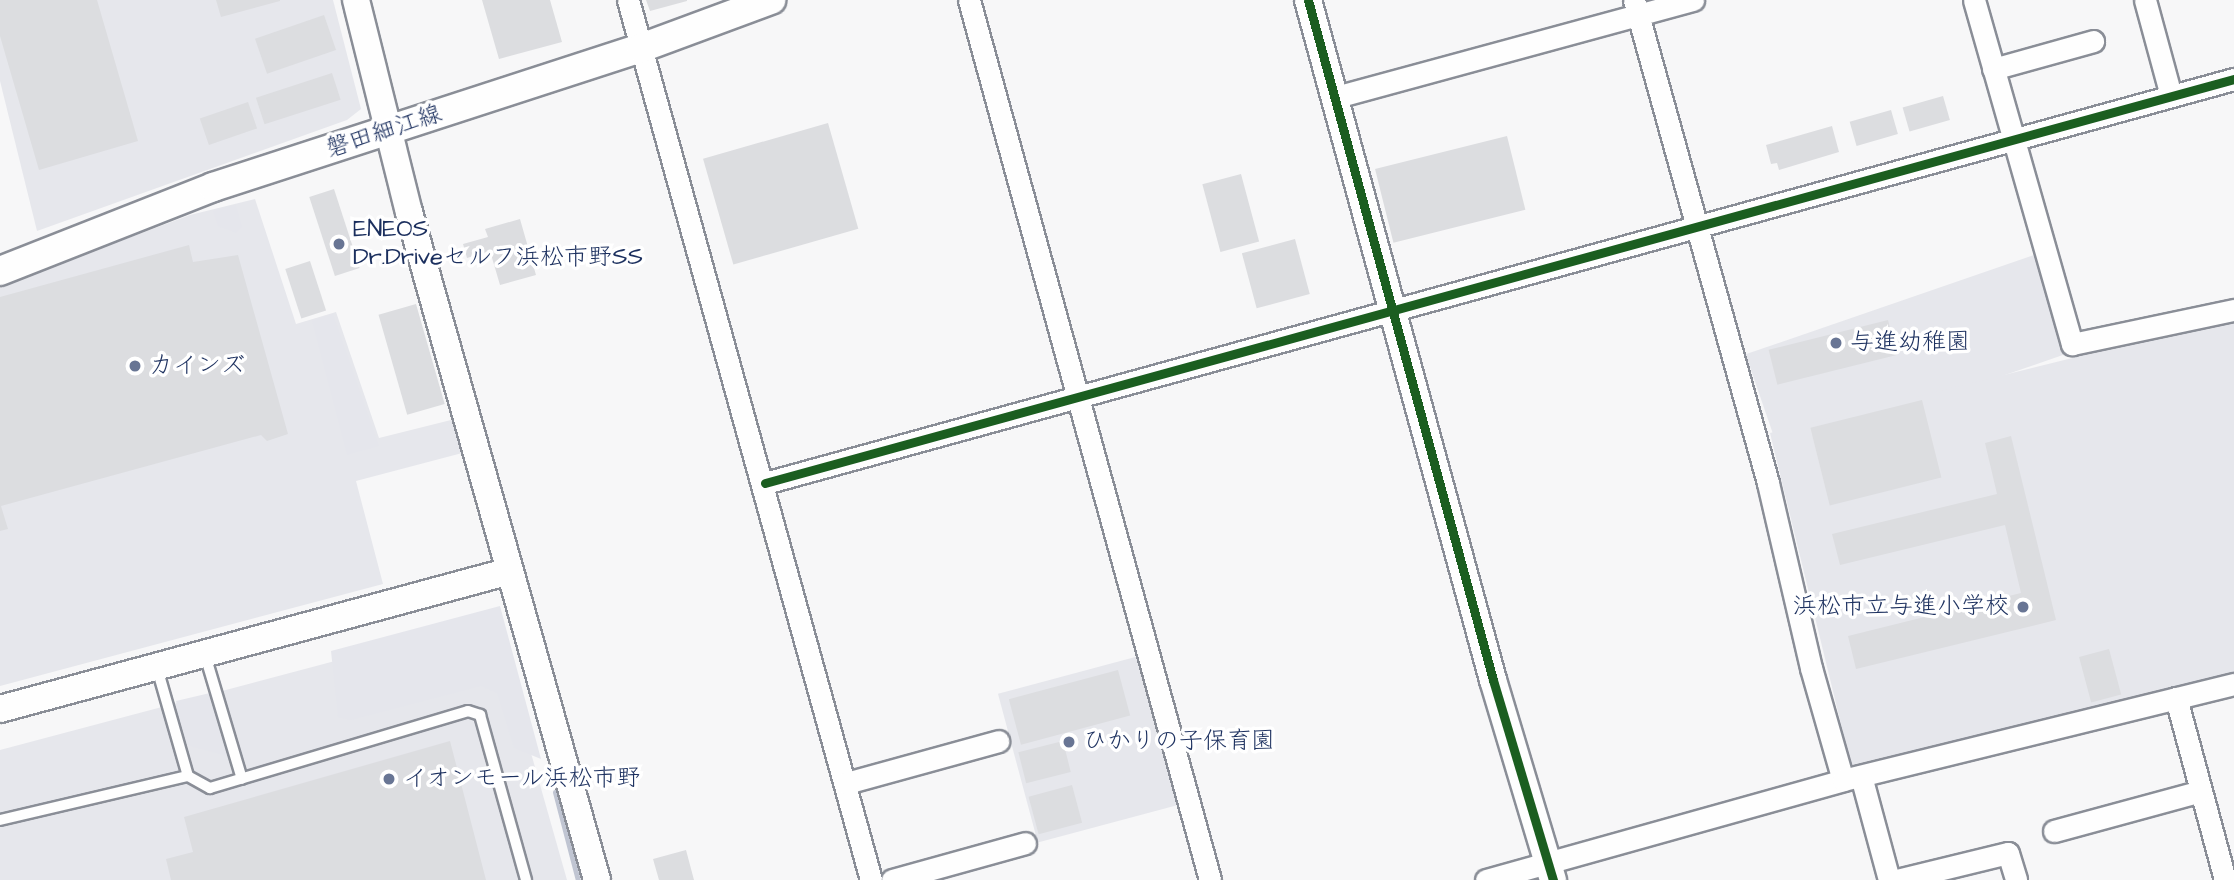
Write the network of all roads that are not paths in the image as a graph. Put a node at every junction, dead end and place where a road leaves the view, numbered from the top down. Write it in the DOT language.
graph roads {
  1 [pos="356,0"];
  2 [pos="628,0"];
  3 [pos="771,0"];
  4 [pos="969,0"];
  5 [pos="1308,0"];
  6 [pos="1693,0"];
  7 [pos="1974,0"];
  8 [pos="2145,0"];
  9 [pos="1636,8"];
  10 [pos="2093,41"];
  11 [pos="640,48"];
  12 [pos="1993,69"];
  13 [pos="2234,79"];
  14 [pos="2171,96"];
  15 [pos="1336,97"];
  16 [pos="388,131"];
  17 [pos="2014,138"];
  18 [pos="1697,225"];
  19 [pos="0,271"];
  20 [pos="2234,310"];
  21 [pos="1395,312"];
  22 [pos="1077,399"];
  23 [pos="765,483"];
  24 [pos="510,571"];
  25 [pos="205,655"];
  26 [pos="158,668"];
  27 [pos="2234,684"];
  28 [pos="2176,698"];
  29 [pos="0,709"];
  30 [pos="998,741"];
  31 [pos="188,776"];
  32 [pos="1852,778"];
  33 [pos="242,779"];
  34 [pos="846,783"];
  35 [pos="2201,791"];
  36 [pos="0,820"];
  37 [pos="2054,831"];
  38 [pos="1025,843"];
  39 [pos="1550,872"];
  40 [pos="526,880"];
  41 [pos="597,880"];
  42 [pos="872,880"];
  43 [pos="892,880"];
  44 [pos="1210,880"];
  45 [pos="1486,880"];
  46 [pos="1889,880"];
  47 [pos="1897,880"];
  48 [pos="2016,880"];
  49 [pos="2225,880"];
  1 -- 16 [label="street"];
  2 -- 11 [label="street"];
  3 -- 11 [label="main road, 磐田細江線"];
  4 -- 22 [label="street"];
  5 -- 15 [label="street"];
  6 -- 9 [label="street"];
  7 -- 12 [label="street"];
  8 -- 14 [label="street"];
  9 -- 15 [label="street"];
  9 -- 18 [label="street"];
  10 -- 12 [label="street"];
  11 -- 16 [label="main road, 磐田細江線"];
  11 -- 23 [label="street"];
  12 -- 17 [label="street"];
  13 -- 14 [label="street"];
  14 -- 17 [label="street"];
  15 -- 21 [label="street"];
  16 -- 19 [label="main road, 磐田細江線"];
  16 -- 24 [label="street"];
  17 -- 18 [label="street"];
  17 -- 20 [label="street"];
  18 -- 21 [label="street"];
  18 -- 32 [label="street"];
  21 -- 22 [label="street"];
  21 -- 39 [label="street"];
  22 -- 23 [label="street"];
  22 -- 44 [label="street"];
  23 -- 34 [label="street"];
  24 -- 25 [label="street"];
  24 -- 41 [label="street"];
  25 -- 26 [label="street"];
  25 -- 33 [label="lane"];
  26 -- 29 [label="street"];
  26 -- 31 [label="lane"];
  27 -- 28 [label="street"];
  28 -- 32 [label="street"];
  28 -- 35 [label="street"];
  30 -- 34 [label="street"];
  31 -- 33 [label="lane"];
  31 -- 36 [label="lane"];
  32 -- 39 [label="street"];
  32 -- 46 [label="street"];
  33 -- 40 [label="lane"];
  34 -- 42 [label="street"];
  35 -- 37 [label="street"];
  35 -- 49 [label="street"];
  38 -- 43 [label="street"];
  39 -- 45 [label="street"];
  47 -- 48 [label="street"];
}
